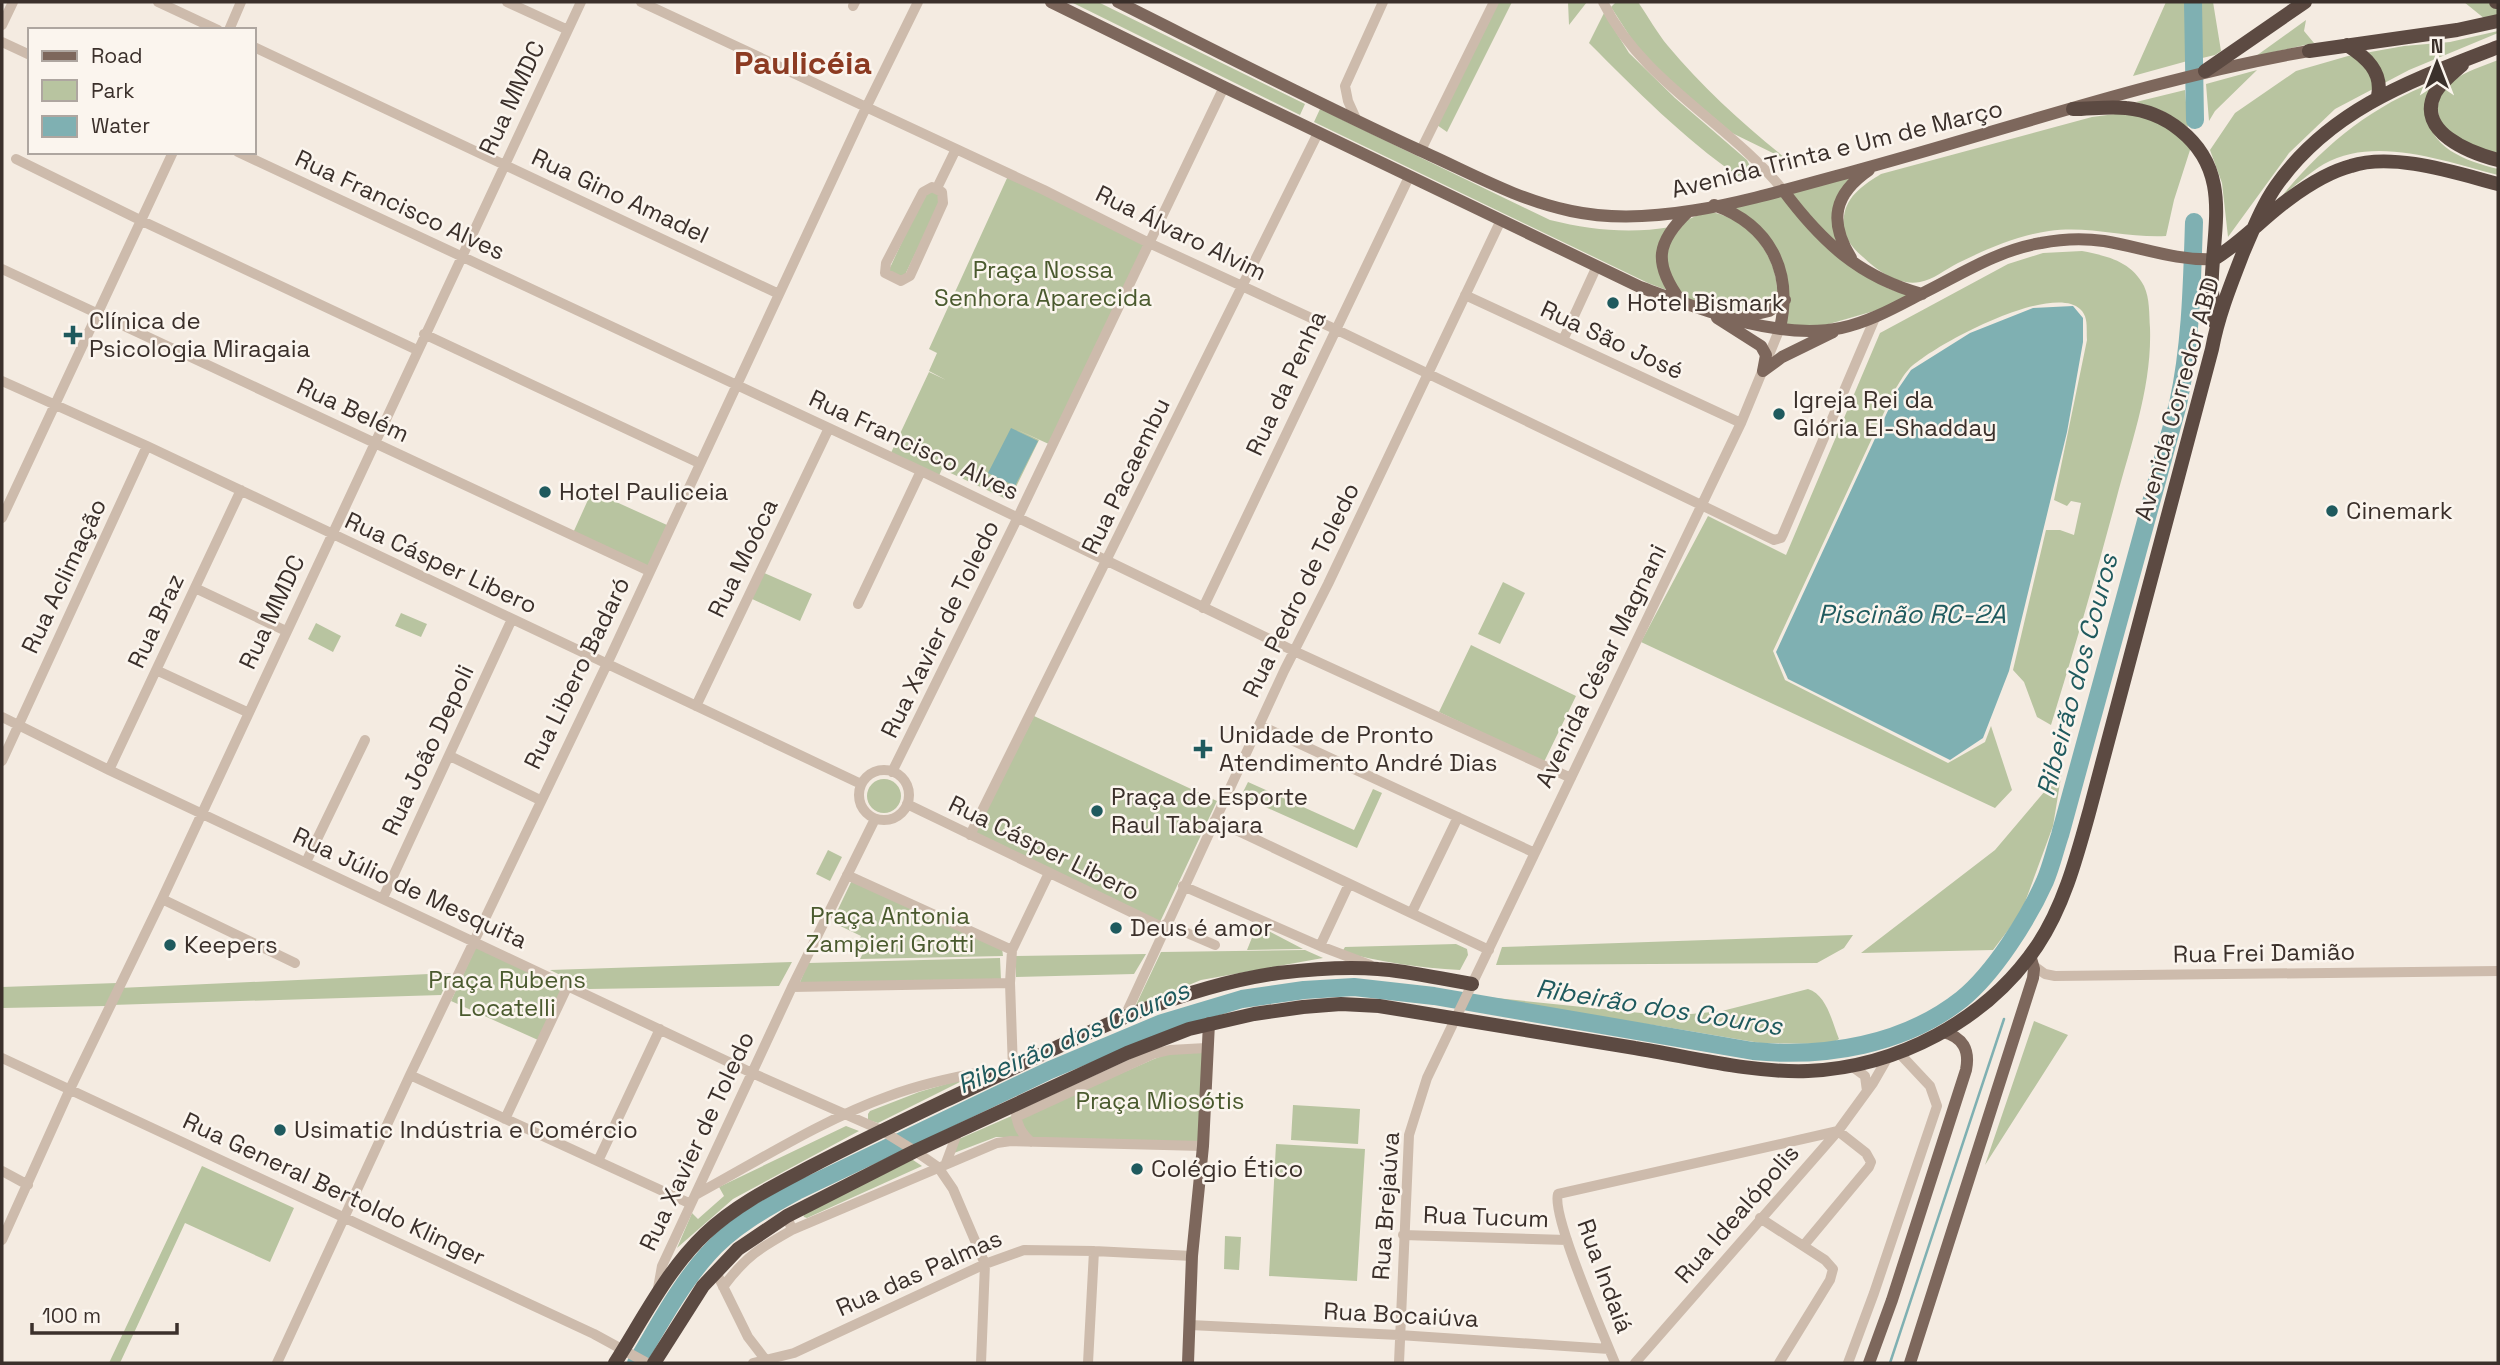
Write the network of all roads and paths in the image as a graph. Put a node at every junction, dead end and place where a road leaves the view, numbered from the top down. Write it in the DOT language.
graph roads {
  1 [pos="13,2"];
  2 [pos="158,2"];
  3 [pos="242,2"];
  4 [pos="508,2"];
  5 [pos="581,2"];
  6 [pos="641,2"];
  7 [pos="917,2"];
  8 [pos="1051,2"];
  9 [pos="1118,2"];
  10 [pos="1383,2"];
  11 [pos="1494,2"];
  12 [pos="1603,2"];
  13 [pos="2305,2"];
  14 [pos="2498,21"];
  15 [pos="2,25"];
  16 [pos="214,28"];
  17 [pos="230,28"];
  18 [pos="568,30"];
  19 [pos="2,41"];
  20 [pos="2347,45"];
  21 [pos="2498,47"];
  22 [pos="256,48"];
  23 [pos="2309,51"];
  24 [pos="28,54"];
  25 [pos="2470,58"];
  26 [pos="2202,72"];
  27 [pos="1224,87"];
  28 [pos="2378,96"];
  29 [pos="867,106"];
  30 [pos="2073,109"];
  31 [pos="1357,121"];
  32 [pos="1318,133"];
  33 [pos="956,149"];
  34 [pos="1421,150"];
  35 [pos="172,154"];
  36 [pos="242,154"];
  37 [pos="16,159"];
  38 [pos="2498,160"];
  39 [pos="503,164"];
  40 [pos="1876,165"];
  41 [pos="1409,177"];
  42 [pos="2498,184"];
  43 [pos="937,188"];
  44 [pos="1783,190"];
  45 [pos="1714,205"];
  46 [pos="1690,211"];
  47 [pos="1502,219"];
  48 [pos="140,220"];
  49 [pos="2254,227"];
  50 [pos="1149,243"];
  51 [pos="460,256"];
  52 [pos="2210,259"];
  53 [pos="1853,261"];
  54 [pos="1597,266"];
  55 [pos="2,268"];
  56 [pos="1243,288"];
  57 [pos="779,294"];
  58 [pos="1922,294"];
  59 [pos="1465,295"];
  60 [pos="1785,300"];
  61 [pos="1681,301"];
  62 [pos="1705,310"];
  63 [pos="98,314"];
  64 [pos="1735,318"];
  65 [pos="1875,318"];
  66 [pos="1780,328"];
  67 [pos="1840,328"];
  68 [pos="2216,328"];
  69 [pos="1335,329"];
  70 [pos="424,334"];
  71 [pos="1563,340"];
  72 [pos="417,350"];
  73 [pos="1763,371"];
  74 [pos="1428,374"];
  75 [pos="2,381"];
  76 [pos="736,385"];
  77 [pos="54,405"];
  78 [pos="1741,423"];
  79 [pos="829,428"];
  80 [pos="374,443"];
  81 [pos="147,446"];
  82 [pos="699,463"];
  83 [pos="921,471"];
  84 [pos="241,489"];
  85 [pos="1702,504"];
  86 [pos="1018,517"];
  87 [pos="2,518"];
  88 [pos="331,534"];
  89 [pos="1107,562"];
  90 [pos="649,570"];
  91 [pos="195,588"];
  92 [pos="858,604"];
  93 [pos="1203,608"];
  94 [pos="512,619"];
  95 [pos="286,631"];
  96 [pos="1294,651"];
  97 [pos="607,664"];
  98 [pos="156,670"];
  99 [pos="696,706"];
  100 [pos="247,712"];
  101 [pos="2,717"];
  102 [pos="19,724"];
  103 [pos="1259,725"];
  104 [pos="365,740"];
  105 [pos="450,755"];
  106 [pos="2,761"];
  107 [pos="109,770"];
  108 [pos="892,772"];
  109 [pos="1571,778"];
  110 [pos="861,785"];
  111 [pos="540,800"];
  112 [pos="907,804"];
  113 [pos="201,812"];
  114 [pos="1458,817"];
  115 [pos="876,819"];
  116 [pos="1215,820"];
  117 [pos="970,835"];
  118 [pos="1535,853"];
  119 [pos="306,862"];
  120 [pos="1049,873"];
  121 [pos="848,875"];
  122 [pos="1349,884"];
  123 [pos="1184,886"];
  124 [pos="383,898"];
  125 [pos="162,899"];
  126 [pos="1412,912"];
  127 [pos="1165,926"];
  128 [pos="474,941"];
  129 [pos="1215,945"];
  130 [pos="1320,946"];
  131 [pos="1012,950"];
  132 [pos="1489,950"];
  133 [pos="2032,961"];
  134 [pos="295,963"];
  135 [pos="1380,969"];
  136 [pos="2498,971"];
  137 [pos="1010,983"];
  138 [pos="568,985"];
  139 [pos="792,987"];
  140 [pos="1470,988"];
  141 [pos="1456,1015"];
  142 [pos="1124,1017"];
  143 [pos="1209,1023"];
  144 [pos="660,1029"];
  145 [pos="1943,1032"];
  146 [pos="1206,1048"];
  147 [pos="1894,1055"];
  148 [pos="2,1058"];
  149 [pos="1850,1065"];
  150 [pos="1013,1069"];
  151 [pos="988,1070"];
  152 [pos="752,1073"];
  153 [pos="410,1075"];
  154 [pos="70,1089"];
  155 [pos="1867,1091"];
  156 [pos="1017,1108"];
  157 [pos="845,1114"];
  158 [pos="505,1119"];
  159 [pos="958,1131"];
  160 [pos="1838,1131"];
  161 [pos="884,1133"];
  162 [pos="1031,1142"];
  163 [pos="1203,1146"];
  164 [pos="911,1148"];
  165 [pos="598,1161"];
  166 [pos="942,1165"];
  167 [pos="2,1171"];
  168 [pos="28,1185"];
  169 [pos="697,1195"];
  170 [pos="691,1204"];
  171 [pos="787,1216"];
  172 [pos="345,1218"];
  173 [pos="1760,1218"];
  174 [pos="792,1230"];
  175 [pos="1404,1235"];
  176 [pos="2,1240"];
  177 [pos="1567,1241"];
  178 [pos="1804,1245"];
  179 [pos="1094,1251"];
  180 [pos="1192,1256"];
  181 [pos="985,1264"];
  182 [pos="716,1272"];
  183 [pos="723,1287"];
  184 [pos="657,1294"];
  185 [pos="1190,1325"];
  186 [pos="1399,1335"];
  187 [pos="1609,1349"];
  188 [pos="626,1351"];
  189 [pos="767,1362"];
  190 [pos="277,1363"];
  191 [pos="615,1363"];
  192 [pos="646,1363"];
  193 [pos="654,1363"];
  194 [pos="753,1363"];
  195 [pos="981,1363"];
  196 [pos="1088,1363"];
  197 [pos="1188,1363"];
  198 [pos="1399,1363"];
  199 [pos="1615,1363"];
  200 [pos="1635,1363"];
  201 [pos="1779,1363"];
  202 [pos="1848,1363"];
  203 [pos="1869,1363"];
  204 [pos="1910,1363"];
  1 -- 15 [label="street"];
  2 -- 16 [label="street"];
  3 -- 17 [label="street"];
  4 -- 18 [label="street"];
  5 -- 18 [label="street, Rua MMDC"];
  6 -- 29 [label="street, Rua Álvaro Alvim"];
  7 -- 29 [label="street, Rua Libero Badaró"];
  8 -- 27 [label="main road"];
  9 -- 31 [label="main road, Avenida Trinta e Um de Março"];
  10 -- 31 [label="street"];
  11 -- 34 [label="street"];
  12 -- 44 [label="street"];
  13 -- 26 [label="highway"];
  14 -- 20 [label="highway"];
  18 -- 39 [label="street, Rua MMDC"];
  19 -- 24 [label="street"];
  20 -- 23 [label="highway"];
  20 -- 28 [label="highway"];
  21 -- 25 [label="highway, Avenida Corredor ABD"];
  22 -- 39 [label="street, Rua Gino Amadel"];
  23 -- 26 [label="main road, Avenida Trinta e Um de Março"];
  25 -- 28 [label="highway, Avenida Corredor ABD"];
  25 -- 38 [label="highway"];
  26 -- 30 [label="main road, Avenida Trinta e Um de Março"];
  27 -- 32 [label="main road"];
  27 -- 50 [label="street, Rua Xavier de Toledo"];
  28 -- 49 [label="highway, Avenida Corredor ABD"];
  29 -- 33 [label="street, Rua Álvaro Alvim"];
  29 -- 57 [label="street, Rua Libero Badaró"];
  30 -- 40 [label="main road, Avenida Trinta e Um de Março"];
  30 -- 52 [label="highway"];
  31 -- 34 [label="main road, Avenida Trinta e Um de Março"];
  32 -- 41 [label="main road"];
  32 -- 56 [label="street, Rua Pacaembu"];
  33 -- 43 [label="street"];
  33 -- 50 [label="street, Rua Álvaro Alvim"];
  34 -- 46 [label="main road, Avenida Trinta e Um de Março"];
  35 -- 48 [label="street"];
  36 -- 51 [label="street, Rua Francisco Alves"];
  37 -- 48 [label="street"];
  39 -- 51 [label="street, Rua MMDC"];
  39 -- 57 [label="street, Rua Gino Amadel"];
  40 -- 44 [label="main road, Avenida Trinta e Um de Março"];
  40 -- 53 [label="main road"];
  41 -- 47 [label="main road"];
  41 -- 69 [label="street, Rua da Penha"];
  42 -- 49 [label="highway"];
  43 -- 43 [label="street"];
  44 -- 45 [label="main road, Avenida Trinta e Um de Março"];
  44 -- 53 [label="main road"];
  45 -- 46 [label="main road, Avenida Trinta e Um de Março"];
  45 -- 60 [label="main road"];
  46 -- 61 [label="main road"];
  47 -- 54 [label="main road"];
  47 -- 59 [label="street, Rua Pedro de Toledo"];
  48 -- 63 [label="street"];
  48 -- 72 [label="street"];
  49 -- 52 [label="highway"];
  49 -- 68 [label="highway, Avenida Corredor ABD"];
  50 -- 56 [label="street, Rua Álvaro Alvim"];
  50 -- 86 [label="street, Rua Xavier de Toledo"];
  51 -- 70 [label="street, Rua MMDC"];
  51 -- 76 [label="street, Rua Francisco Alves"];
  52 -- 58 [label="main road"];
  52 -- 68 [label="highway"];
  53 -- 58 [label="main road"];
  54 -- 61 [label="main road"];
  54 -- 71 [label="street"];
  55 -- 63 [label="street, Rua Belém"];
  56 -- 69 [label="street, Rua Álvaro Alvim"];
  56 -- 89 [label="street, Rua Pacaembu"];
  57 -- 76 [label="street, Rua Libero Badaró"];
  58 -- 65 [label="main road"];
  59 -- 71 [label="street, Rua São José"];
  59 -- 74 [label="street, Rua Pedro de Toledo"];
  60 -- 64 [label="main road"];
  60 -- 66 [label="main road"];
  61 -- 62 [label="main road"];
  62 -- 64 [label="main road"];
  62 -- 73 [label="main road"];
  63 -- 77 [label="street"];
  63 -- 80 [label="street, Rua Belém"];
  64 -- 66 [label="main road"];
  65 -- 67 [label="main road"];
  65 -- 85 [label="street, Rua Álvaro Alvim"];
  66 -- 67 [label="main road"];
  66 -- 73 [label="street, Avenida César Magnani"];
  67 -- 73 [label="main road"];
  68 -- 133 [label="highway, Avenida Corredor ABD"];
  69 -- 74 [label="street, Rua Álvaro Alvim"];
  69 -- 93 [label="street, Rua da Penha"];
  70 -- 72 [label="street, Rua MMDC"];
  70 -- 82 [label="street"];
  71 -- 78 [label="street, Rua São José"];
  72 -- 80 [label="street, Rua MMDC"];
  73 -- 78 [label="street, Avenida César Magnani"];
  74 -- 85 [label="street, Rua Álvaro Alvim"];
  74 -- 96 [label="street, Rua Pedro de Toledo"];
  75 -- 77 [label="street, Rua Cásper Libero"];
  76 -- 79 [label="street, Rua Francisco Alves"];
  76 -- 82 [label="street, Rua Libero Badaró"];
  77 -- 81 [label="street, Rua Cásper Libero"];
  77 -- 87 [label="street"];
  78 -- 85 [label="street, Avenida César Magnani"];
  79 -- 83 [label="street, Rua Francisco Alves"];
  79 -- 99 [label="street, Rua Moóca"];
  80 -- 88 [label="street, Rua MMDC"];
  80 -- 90 [label="street, Rua Belém"];
  81 -- 84 [label="street, Rua Cásper Libero"];
  81 -- 102 [label="street, Rua Aclimação"];
  82 -- 90 [label="street, Rua Libero Badaró"];
  83 -- 86 [label="street, Rua Francisco Alves"];
  83 -- 92 [label="street"];
  84 -- 88 [label="street, Rua Cásper Libero"];
  84 -- 91 [label="street, Rua Braz"];
  85 -- 109 [label="street, Avenida César Magnani"];
  86 -- 89 [label="street, Rua Francisco Alves"];
  86 -- 108 [label="street, Rua Xavier de Toledo"];
  88 -- 94 [label="street, Rua Cásper Libero"];
  88 -- 95 [label="street, Rua MMDC"];
  89 -- 93 [label="street, Rua Francisco Alves"];
  89 -- 117 [label="street, Rua Pacaembu"];
  90 -- 97 [label="street, Rua Libero Badaró"];
  91 -- 95 [label="street"];
  91 -- 98 [label="street, Rua Braz"];
  93 -- 96 [label="street, Rua Francisco Alves"];
  94 -- 97 [label="street, Rua Cásper Libero"];
  94 -- 105 [label="street, Rua João Depoli"];
  95 -- 100 [label="street, Rua MMDC"];
  96 -- 103 [label="street, Rua Pedro de Toledo"];
  96 -- 109 [label="street, Rua Francisco Alves"];
  97 -- 99 [label="street, Rua Cásper Libero"];
  97 -- 111 [label="street, Rua Libero Badaró"];
  98 -- 100 [label="street"];
  98 -- 107 [label="street, Rua Braz"];
  99 -- 110 [label="street, Rua Cásper Libero"];
  100 -- 113 [label="street, Rua MMDC"];
  101 -- 102 [label="street, Rua Júlio de Mesquita"];
  102 -- 106 [label="street, Rua Aclimação"];
  102 -- 107 [label="street, Rua Júlio de Mesquita"];
  103 -- 114 [label="street"];
  103 -- 116 [label="street, Rua Pedro de Toledo"];
  104 -- 119 [label="street"];
  105 -- 111 [label="street"];
  105 -- 124 [label="street, Rua João Depoli"];
  107 -- 113 [label="street, Rua Júlio de Mesquita"];
  108 -- 110 [label="street"];
  108 -- 112 [label="street"];
  109 -- 118 [label="street, Avenida César Magnani"];
  110 -- 115 [label="street"];
  111 -- 128 [label="street, Rua Libero Badaró"];
  112 -- 115 [label="street"];
  112 -- 117 [label="street, Rua Cásper Libero"];
  113 -- 119 [label="street, Rua Júlio de Mesquita"];
  113 -- 125 [label="street, Rua MMDC"];
  114 -- 118 [label="street"];
  114 -- 126 [label="street"];
  115 -- 121 [label="street, Rua Xavier de Toledo"];
  116 -- 122 [label="street"];
  116 -- 123 [label="street, Rua Pedro de Toledo"];
  117 -- 120 [label="street, Rua Cásper Libero"];
  118 -- 132 [label="street, Avenida César Magnani"];
  119 -- 124 [label="street, Rua Júlio de Mesquita"];
  120 -- 127 [label="street, Rua Cásper Libero"];
  120 -- 131 [label="street"];
  121 -- 131 [label="street"];
  121 -- 139 [label="street, Rua Xavier de Toledo"];
  122 -- 126 [label="street"];
  122 -- 130 [label="street"];
  123 -- 127 [label="street, Rua Pedro de Toledo"];
  123 -- 130 [label="street"];
  124 -- 128 [label="street, Rua Júlio de Mesquita"];
  125 -- 134 [label="street"];
  125 -- 154 [label="street, Rua MMDC"];
  126 -- 132 [label="street"];
  127 -- 129 [label="street, Rua Cásper Libero"];
  127 -- 142 [label="street, Rua Pedro de Toledo"];
  128 -- 138 [label="street, Rua Júlio de Mesquita"];
  128 -- 153 [label="street, Rua Libero Badaró"];
  130 -- 135 [label="street"];
  131 -- 137 [label="street"];
  132 -- 140 [label="street, Avenida César Magnani"];
  133 -- 136 [label="street, Rua Frei Damião"];
  133 -- 145 [label="highway, Avenida Corredor ABD"];
  133 -- 204 [label="main road"];
  135 -- 140 [label="highway"];
  135 -- 142 [label="highway"];
  137 -- 139 [label="street"];
  137 -- 150 [label="street"];
  138 -- 144 [label="street, Rua Júlio de Mesquita"];
  138 -- 158 [label="street"];
  139 -- 152 [label="street, Rua Xavier de Toledo"];
  140 -- 141 [label="street, Avenida César Magnani"];
  141 -- 143 [label="highway, Avenida Corredor ABD"];
  141 -- 149 [label="highway, Avenida Corredor ABD"];
  141 -- 175 [label="street, Rua Brejaúva"];
  142 -- 150 [label="highway"];
  143 -- 146 [label="main road"];
  143 -- 156 [label="highway, Avenida Corredor ABD"];
  144 -- 152 [label="street, Rua Júlio de Mesquita"];
  144 -- 165 [label="street"];
  145 -- 147 [label="highway, Avenida Corredor ABD"];
  145 -- 203 [label="main road"];
  146 -- 156 [label="street"];
  146 -- 163 [label="main road"];
  147 -- 149 [label="highway, Avenida Corredor ABD"];
  147 -- 155 [label="street, Rua Idealópolis"];
  147 -- 202 [label="street"];
  148 -- 154 [label="street, Rua General Bertoldo Klinger"];
  149 -- 155 [label="street"];
  150 -- 161 [label="highway"];
  151 -- 157 [label="street"];
  152 -- 157 [label="street, Rua Júlio de Mesquita"];
  152 -- 169 [label="street, Rua Xavier de Toledo"];
  153 -- 158 [label="street"];
  153 -- 172 [label="street, Rua Libero Badaró"];
  154 -- 168 [label="street, Rua MMDC"];
  154 -- 172 [label="street, Rua General Bertoldo Klinger"];
  155 -- 160 [label="street, Rua Idealópolis"];
  156 -- 159 [label="highway, Avenida Corredor ABD"];
  156 -- 162 [label="street"];
  157 -- 161 [label="street, Rua Júlio de Mesquita"];
  157 -- 169 [label="street"];
  158 -- 165 [label="street"];
  159 -- 164 [label="highway, Avenida Corredor ABD"];
  159 -- 166 [label="street"];
  160 -- 173 [label="street, Rua Idealópolis"];
  160 -- 177 [label="street, Rua Indaiá"];
  160 -- 178 [label="street"];
  161 -- 164 [label="street, Rua Júlio de Mesquita"];
  161 -- 184 [label="highway"];
  162 -- 163 [label="street"];
  162 -- 166 [label="street"];
  163 -- 180 [label="main road"];
  164 -- 166 [label="street, Rua Júlio de Mesquita"];
  164 -- 171 [label="highway, Avenida Corredor ABD"];
  165 -- 170 [label="street"];
  166 -- 174 [label="street"];
  166 -- 181 [label="street"];
  167 -- 168 [label="street"];
  168 -- 176 [label="street, Rua MMDC"];
  169 -- 170 [label="street, Rua Xavier de Toledo"];
  170 -- 184 [label="street, Rua Xavier de Toledo"];
  171 -- 174 [label="street"];
  171 -- 182 [label="highway, Avenida Corredor ABD"];
  172 -- 188 [label="street, Rua General Bertoldo Klinger"];
  172 -- 190 [label="street, Rua Libero Badaró"];
  173 -- 178 [label="street"];
  173 -- 200 [label="street, Rua Idealópolis"];
  174 -- 183 [label="street"];
  175 -- 177 [label="street, Rua Tucum"];
  175 -- 186 [label="street, Rua Brejaúva"];
  177 -- 187 [label="street, Rua Indaiá"];
  178 -- 201 [label="street"];
  179 -- 180 [label="street, Rua das Palmas"];
  179 -- 181 [label="street, Rua das Palmas"];
  179 -- 196 [label="street"];
  180 -- 185 [label="main road"];
  181 -- 189 [label="street, Rua das Palmas"];
  181 -- 195 [label="street"];
  182 -- 183 [label="street"];
  182 -- 193 [label="highway, Avenida Corredor ABD"];
  183 -- 189 [label="street"];
  184 -- 188 [label="highway"];
  185 -- 186 [label="street, Rua Bocaiúva"];
  185 -- 197 [label="main road"];
  186 -- 187 [label="street, Rua Bocaiúva"];
  186 -- 198 [label="street, Rua Brejaúva"];
  187 -- 199 [label="street, Rua Indaiá"];
  188 -- 191 [label="highway"];
  188 -- 192 [label="street, Rua General Bertoldo Klinger"];
  189 -- 194 [label="street, Rua das Palmas"];
}
